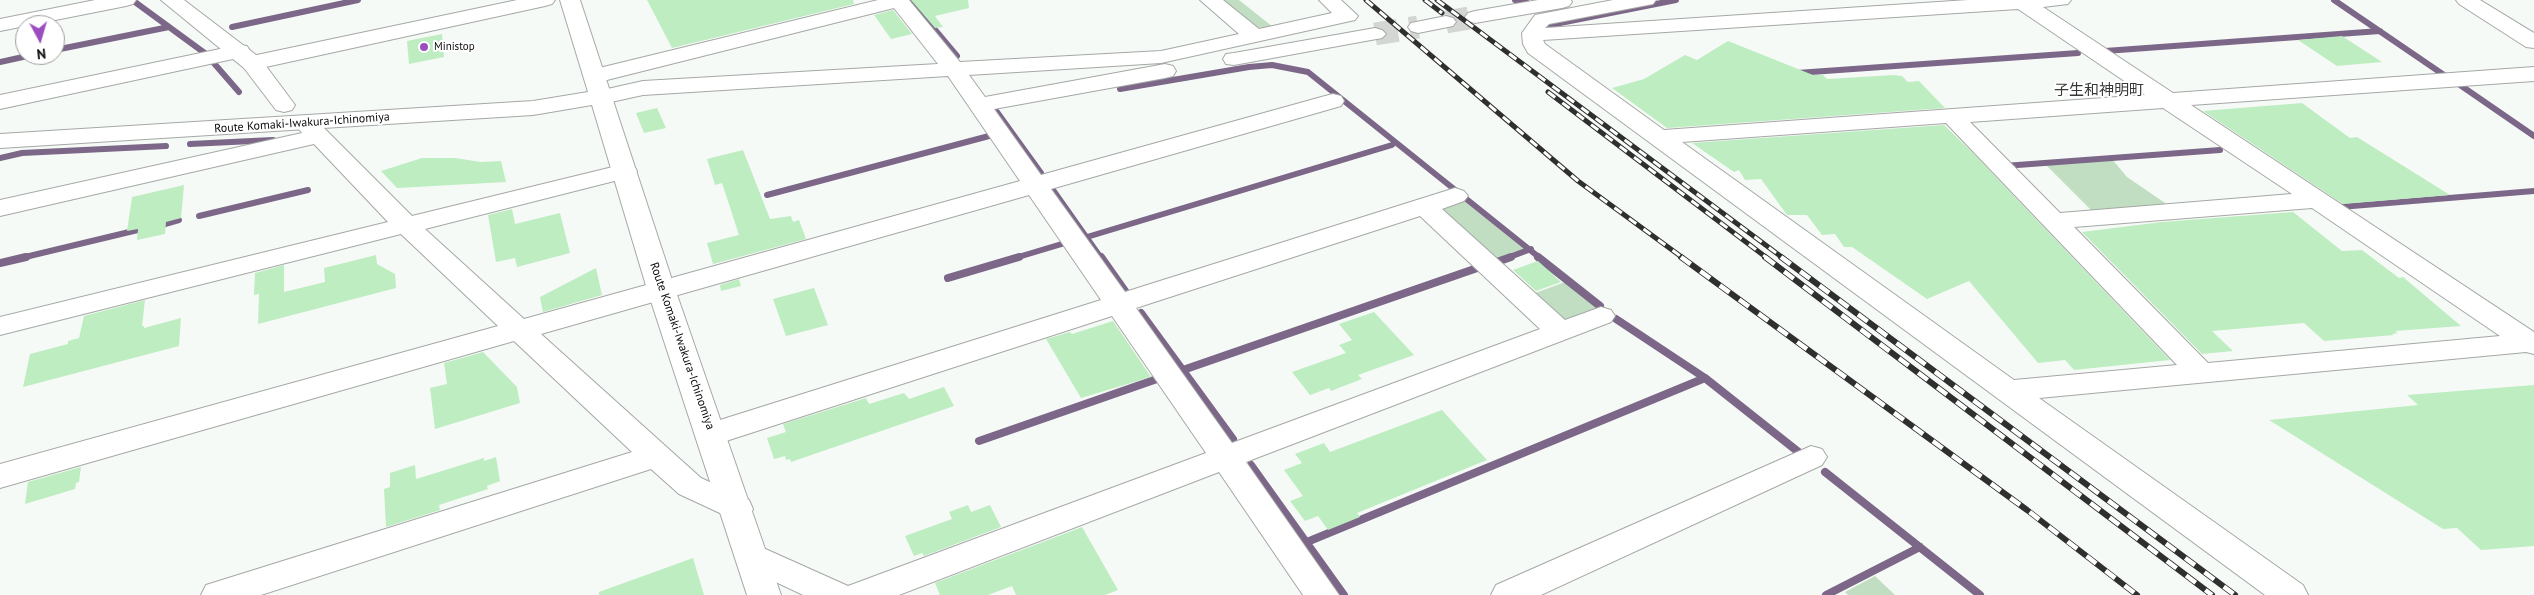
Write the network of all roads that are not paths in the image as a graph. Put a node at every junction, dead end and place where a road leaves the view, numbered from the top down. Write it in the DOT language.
graph roads {
  1 [pos="126,0"];
  2 [pos="545,0"];
  3 [pos="570,0"];
  4 [pos="1210,0"];
  5 [pos="1329,0"];
  6 [pos="1570,0"];
  7 [pos="1646,0"];
  8 [pos="2061,0"];
  9 [pos="2466,0"];
  10 [pos="177,1"];
  11 [pos="899,1"];
  12 [pos="2020,1"];
  13 [pos="1475,17"];
  14 [pos="1446,22"];
  15 [pos="0,25"];
  16 [pos="1418,27"];
  17 [pos="1374,34"];
  18 [pos="1531,35"];
  19 [pos="1255,36"];
  20 [pos="2534,42"];
  21 [pos="245,57"];
  22 [pos="954,69"];
  23 [pos="2534,74"];
  24 [pos="599,86"];
  25 [pos="1333,101"];
  26 [pos="2168,101"];
  27 [pos="0,102"];
  28 [pos="284,105"];
  29 [pos="979,105"];
  30 [pos="1952,116"];
  31 [pos="0,124"];
  32 [pos="312,130"];
  33 [pos="1660,137"];
  34 [pos="0,141"];
  35 [pos="625,171"];
  36 [pos="1035,184"];
  37 [pos="1455,196"];
  38 [pos="2318,200"];
  39 [pos="1424,206"];
  40 [pos="0,208"];
  41 [pos="2053,221"];
  42 [pos="406,225"];
  43 [pos="661,290"];
  44 [pos="1119,304"];
  45 [pos="1601,316"];
  46 [pos="0,326"];
  47 [pos="519,330"];
  48 [pos="1560,332"];
  49 [pos="2533,343"];
  50 [pos="2201,373"];
  51 [pos="2008,391"];
  52 [pos="712,434"];
  53 [pos="656,456"];
  54 [pos="1811,457"];
  55 [pos="1226,458"];
  56 [pos="0,476"];
  57 [pos="737,509"];
  58 [pos="752,556"];
  59 [pos="218,595"];
  60 [pos="764,595"];
  61 [pos="836,595"];
  62 [pos="861,595"];
  63 [pos="1322,595"];
  64 [pos="1508,595"];
  65 [pos="2291,595"];
  1 -- 15 [label="street"];
  2 -- 21 [label="street"];
  3 -- 24 [label="street"];
  4 -- 19 [label="street"];
  5 -- 19 [label="street"];
  6 -- 13 [label="street"];
  7 -- 18 [label="street"];
  8 -- 12 [label="street"];
  9 -- 20 [label="street"];
  10 -- 21 [label="street"];
  11 -- 22 [label="street"];
  11 -- 24 [label="street"];
  12 -- 18 [label="street"];
  12 -- 26 [label="street"];
  14 -- 16 [label="street"];
  17 -- 29 [label="street"];
  18 -- 33 [label="street"];
  19 -- 22 [label="street"];
  21 -- 27 [label="street"];
  21 -- 28 [label="street"];
  22 -- 24 [label="street"];
  22 -- 29 [label="street"];
  23 -- 26 [label="street"];
  24 -- 28 [label="street, Route Komaki-Iwakura-Ichinomiya"];
  24 -- 32 [label="street, Route Komaki-Iwakura-Ichinomiya"];
  24 -- 35 [label="street, Route Komaki-Iwakura-Ichinomiya"];
  25 -- 36 [label="street"];
  26 -- 30 [label="street"];
  26 -- 38 [label="street"];
  28 -- 31 [label="street, Route Komaki-Iwakura-Ichinomiya"];
  29 -- 36 [label="street"];
  30 -- 33 [label="street"];
  30 -- 41 [label="street"];
  32 -- 34 [label="street, Route Komaki-Iwakura-Ichinomiya"];
  32 -- 40 [label="street"];
  32 -- 42 [label="street"];
  33 -- 51 [label="street"];
  35 -- 42 [label="street"];
  35 -- 43 [label="street, Route Komaki-Iwakura-Ichinomiya"];
  36 -- 43 [label="street"];
  36 -- 44 [label="street"];
  37 -- 39 [label="street"];
  38 -- 41 [label="street"];
  38 -- 49 [label="street"];
  39 -- 44 [label="street"];
  39 -- 48 [label="street"];
  41 -- 50 [label="street"];
  42 -- 46 [label="street"];
  42 -- 47 [label="street"];
  43 -- 47 [label="street"];
  43 -- 52 [label="street, Route Komaki-Iwakura-Ichinomiya"];
  44 -- 52 [label="street"];
  44 -- 55 [label="street"];
  45 -- 48 [label="street"];
  47 -- 53 [label="street"];
  47 -- 56 [label="street"];
  48 -- 55 [label="street"];
  49 -- 50 [label="street"];
  50 -- 51 [label="street"];
  51 -- 65 [label="street"];
  52 -- 57 [label="street, Route Komaki-Iwakura-Ichinomiya"];
  53 -- 57 [label="street"];
  53 -- 59 [label="street"];
  54 -- 64 [label="street"];
  55 -- 62 [label="street"];
  55 -- 63 [label="street"];
  57 -- 58 [label="street, Route Komaki-Iwakura-Ichinomiya"];
  58 -- 60 [label="street, Route Komaki-Iwakura-Ichinomiya"];
  58 -- 61 [label="street"];
}
